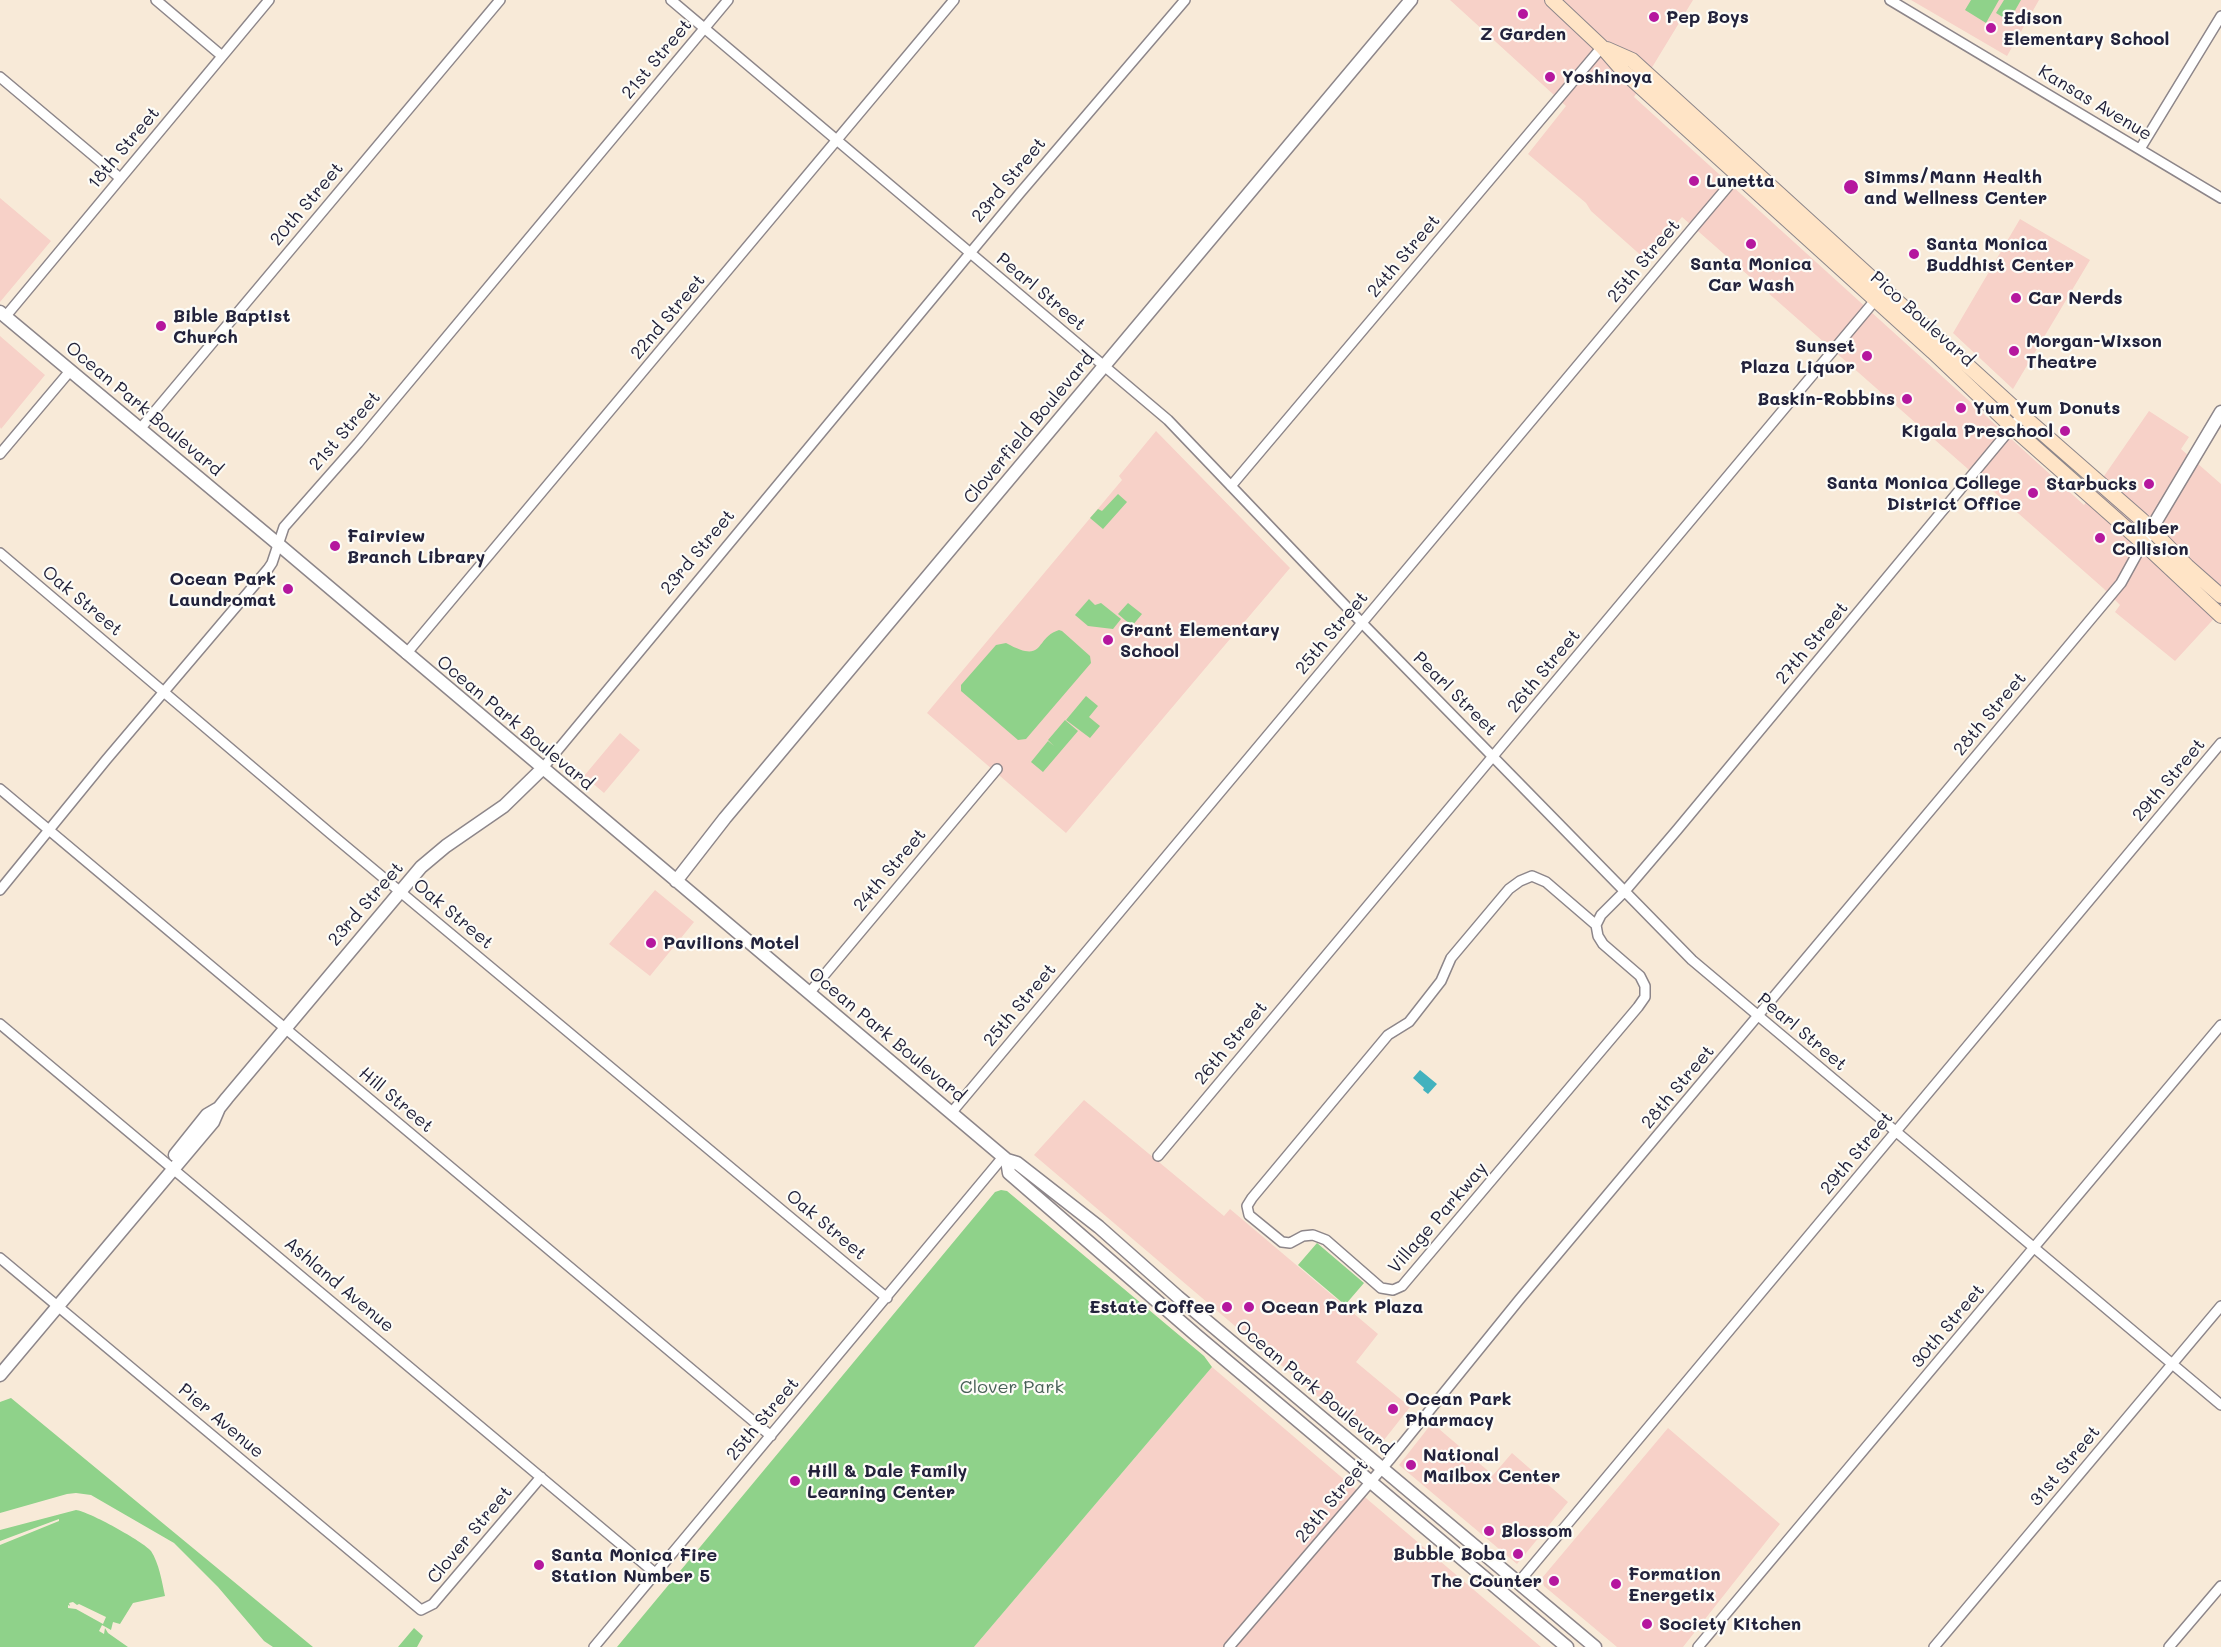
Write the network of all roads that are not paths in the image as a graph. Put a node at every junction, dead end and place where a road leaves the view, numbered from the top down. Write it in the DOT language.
graph roads {
  1 [pos="156,0"];
  2 [pos="269,0"];
  3 [pos="500,0"];
  4 [pos="671,0"];
  5 [pos="728,0"];
  6 [pos="954,0"];
  7 [pos="1185,0"];
  8 [pos="1411,0"];
  9 [pos="1552,0"];
  10 [pos="1890,0"];
  11 [pos="2219,19"];
  12 [pos="704,28"];
  13 [pos="1602,47"];
  14 [pos="222,56"];
  15 [pos="0,77"];
  16 [pos="836,141"];
  17 [pos="2140,149"];
  18 [pos="1739,157"];
  19 [pos="1735,173"];
  20 [pos="120,178"];
  21 [pos="2221,198"];
  22 [pos="1801,224"];
  23 [pos="971,254"];
  24 [pos="1884,288"];
  25 [pos="1875,300"];
  26 [pos="3,315"];
  27 [pos="1104,366"];
  28 [pos="70,371"];
  29 [pos="2221,412"];
  30 [pos="2022,416"];
  31 [pos="2013,428"];
  32 [pos="140,429"];
  33 [pos="0,454"];
  34 [pos="1231,486"];
  35 [pos="2151,529"];
  36 [pos="2143,543"];
  37 [pos="278,544"];
  38 [pos="0,553"];
  39 [pos="2221,596"];
  40 [pos="2221,616"];
  41 [pos="1362,623"];
  42 [pos="406,654"];
  43 [pos="164,691"];
  44 [pos="2221,743"];
  45 [pos="1493,756"];
  46 [pos="542,769"];
  47 [pos="997,769"];
  48 [pos="0,789"];
  49 [pos="49,830"];
  50 [pos="676,881"];
  51 [pos="0,890"];
  52 [pos="400,891"];
  53 [pos="1625,891"];
  54 [pos="1596,925"];
  55 [pos="810,993"];
  56 [pos="1758,1016"];
  57 [pos="0,1024"];
  58 [pos="2221,1025"];
  59 [pos="285,1029"];
  60 [pos="952,1112"];
  61 [pos="1896,1133"];
  62 [pos="1158,1156"];
  63 [pos="1005,1159"];
  64 [pos="171,1166"];
  65 [pos="2034,1249"];
  66 [pos="0,1258"];
  67 [pos="887,1298"];
  68 [pos="55,1304"];
  69 [pos="2221,1306"];
  70 [pos="0,1364"];
  71 [pos="2172,1365"];
  72 [pos="0,1376"];
  73 [pos="2221,1406"];
  74 [pos="771,1436"];
  75 [pos="1382,1468"];
  76 [pos="541,1477"];
  77 [pos="1371,1481"];
  78 [pos="655,1573"];
  79 [pos="1518,1583"];
  80 [pos="2221,1586"];
  81 [pos="420,1610"];
  82 [pos="594,1647"];
  83 [pos="1229,1647"];
  84 [pos="1567,1647"];
  85 [pos="1595,1647"];
  86 [pos="1698,1647"];
  87 [pos="1934,1647"];
  88 [pos="2169,1647"];
  1 -- 14 [label="street"];
  2 -- 14 [label="street, 18th Street"];
  3 -- 32 [label="street, 20th Street"];
  4 -- 12 [label="street, Pearl Street"];
  5 -- 12 [label="street, 21st Street"];
  6 -- 16 [label="street, 22nd Street"];
  7 -- 23 [label="street, 23rd Street"];
  8 -- 27 [label="street, Cloverfield Boulevard"];
  9 -- 13 [label="main road, Pico Boulevard"];
  10 -- 17 [label="street, Kansas Avenue"];
  11 -- 17 [label="street"];
  12 -- 16 [label="street, Pearl Street"];
  12 -- 37 [label="street, 21st Street"];
  13 -- 18 [label="main road, Pico Boulevard"];
  13 -- 19 [label="main road, Pico Boulevard"];
  13 -- 34 [label="street, 24th Street"];
  14 -- 20 [label="street, 18th Street"];
  15 -- 20 [label="street"];
  16 -- 23 [label="street, Pearl Street"];
  16 -- 42 [label="street, 22nd Street"];
  17 -- 21 [label="street, Kansas Avenue"];
  18 -- 19 [label="main road"];
  18 -- 22 [label="main road, Pico Boulevard"];
  19 -- 22 [label="main road, Pico Boulevard"];
  19 -- 41 [label="street, 25th Street"];
  20 -- 26 [label="street, 18th Street"];
  22 -- 24 [label="main road, Pico Boulevard"];
  22 -- 25 [label="main road, Pico Boulevard"];
  23 -- 27 [label="street, Pearl Street"];
  23 -- 46 [label="street, 23rd Street"];
  24 -- 25 [label="street, 26th Street"];
  24 -- 30 [label="main road, Pico Boulevard"];
  25 -- 31 [label="main road, Pico Boulevard"];
  25 -- 45 [label="street, 26th Street"];
  26 -- 28 [label="street, Ocean Park Boulevard"];
  27 -- 34 [label="street, Pearl Street"];
  27 -- 50 [label="street, Cloverfield Boulevard"];
  28 -- 32 [label="street, Ocean Park Boulevard"];
  28 -- 33 [label="street"];
  29 -- 35 [label="street"];
  30 -- 31 [label="street, 27th Street"];
  30 -- 35 [label="main road, Pico Boulevard"];
  31 -- 36 [label="main road, Pico Boulevard"];
  31 -- 53 [label="street, 27th Street"];
  32 -- 37 [label="street, Ocean Park Boulevard"];
  34 -- 41 [label="street, Pearl Street"];
  35 -- 36 [label="street"];
  35 -- 39 [label="main road, Pico Boulevard"];
  36 -- 40 [label="main road, Pico Boulevard"];
  36 -- 56 [label="street, 28th Street"];
  37 -- 42 [label="street, Ocean Park Boulevard"];
  37 -- 43 [label="street, 21st Street"];
  38 -- 43 [label="street, Oak Street"];
  41 -- 45 [label="street, Pearl Street"];
  41 -- 60 [label="street, 25th Street"];
  42 -- 46 [label="street, Ocean Park Boulevard"];
  43 -- 49 [label="street, 21st Street"];
  43 -- 52 [label="street, Oak Street"];
  44 -- 61 [label="street, 29th Street"];
  45 -- 53 [label="street, Pearl Street"];
  45 -- 62 [label="street, 26th Street"];
  46 -- 50 [label="street, Ocean Park Boulevard"];
  46 -- 52 [label="street, 23rd Street"];
  47 -- 55 [label="street, 24th Street"];
  48 -- 49 [label="street, Hill Street"];
  49 -- 51 [label="street, 21st Street"];
  49 -- 59 [label="street, Hill Street"];
  50 -- 55 [label="street, Ocean Park Boulevard"];
  52 -- 59 [label="street, 23rd Street"];
  52 -- 67 [label="street, Oak Street"];
  53 -- 54 [label="street, 27th Street"];
  53 -- 56 [label="street, Pearl Street"];
  54 -- 54 [label="street, Village Parkway"];
  55 -- 60 [label="street, Ocean Park Boulevard"];
  56 -- 61 [label="street, Pearl Street"];
  56 -- 75 [label="street, 28th Street"];
  57 -- 64 [label="street, Ashland Avenue"];
  58 -- 65 [label="street, 30th Street"];
  59 -- 64 [label="street, 23rd Street"];
  59 -- 74 [label="street, Hill Street"];
  60 -- 63 [label="street, Ocean Park Boulevard"];
  61 -- 65 [label="street, Pearl Street"];
  61 -- 79 [label="street, 29th Street"];
  63 -- 67 [label="street, 25th Street"];
  63 -- 75 [label="street, Ocean Park Boulevard"];
  63 -- 77 [label="street, Ocean Park Boulevard"];
  64 -- 68 [label="street, 23rd Street"];
  64 -- 76 [label="street, Ashland Avenue"];
  65 -- 71 [label="street, Pearl Street"];
  65 -- 86 [label="street, 30th Street"];
  66 -- 68 [label="street, Pier Avenue"];
  67 -- 74 [label="street, 25th Street"];
  68 -- 70 [label="street, 23rd Street"];
  68 -- 72 [label="street, 23rd Street"];
  68 -- 81 [label="street, Pier Avenue"];
  69 -- 71 [label="street, 31st Street"];
  71 -- 73 [label="street, Pearl Street"];
  71 -- 87 [label="street, 31st Street"];
  74 -- 78 [label="street, 25th Street"];
  75 -- 77 [label="street, 28th Street"];
  75 -- 79 [label="street, Ocean Park Boulevard"];
  76 -- 78 [label="street, Ashland Avenue"];
  76 -- 81 [label="street, Clover Street"];
  77 -- 83 [label="street, 28th Street"];
  77 -- 84 [label="street, Ocean Park Boulevard"];
  78 -- 82 [label="street, 25th Street"];
  79 -- 85 [label="street, Ocean Park Boulevard"];
  80 -- 88 [label="street"];
}
